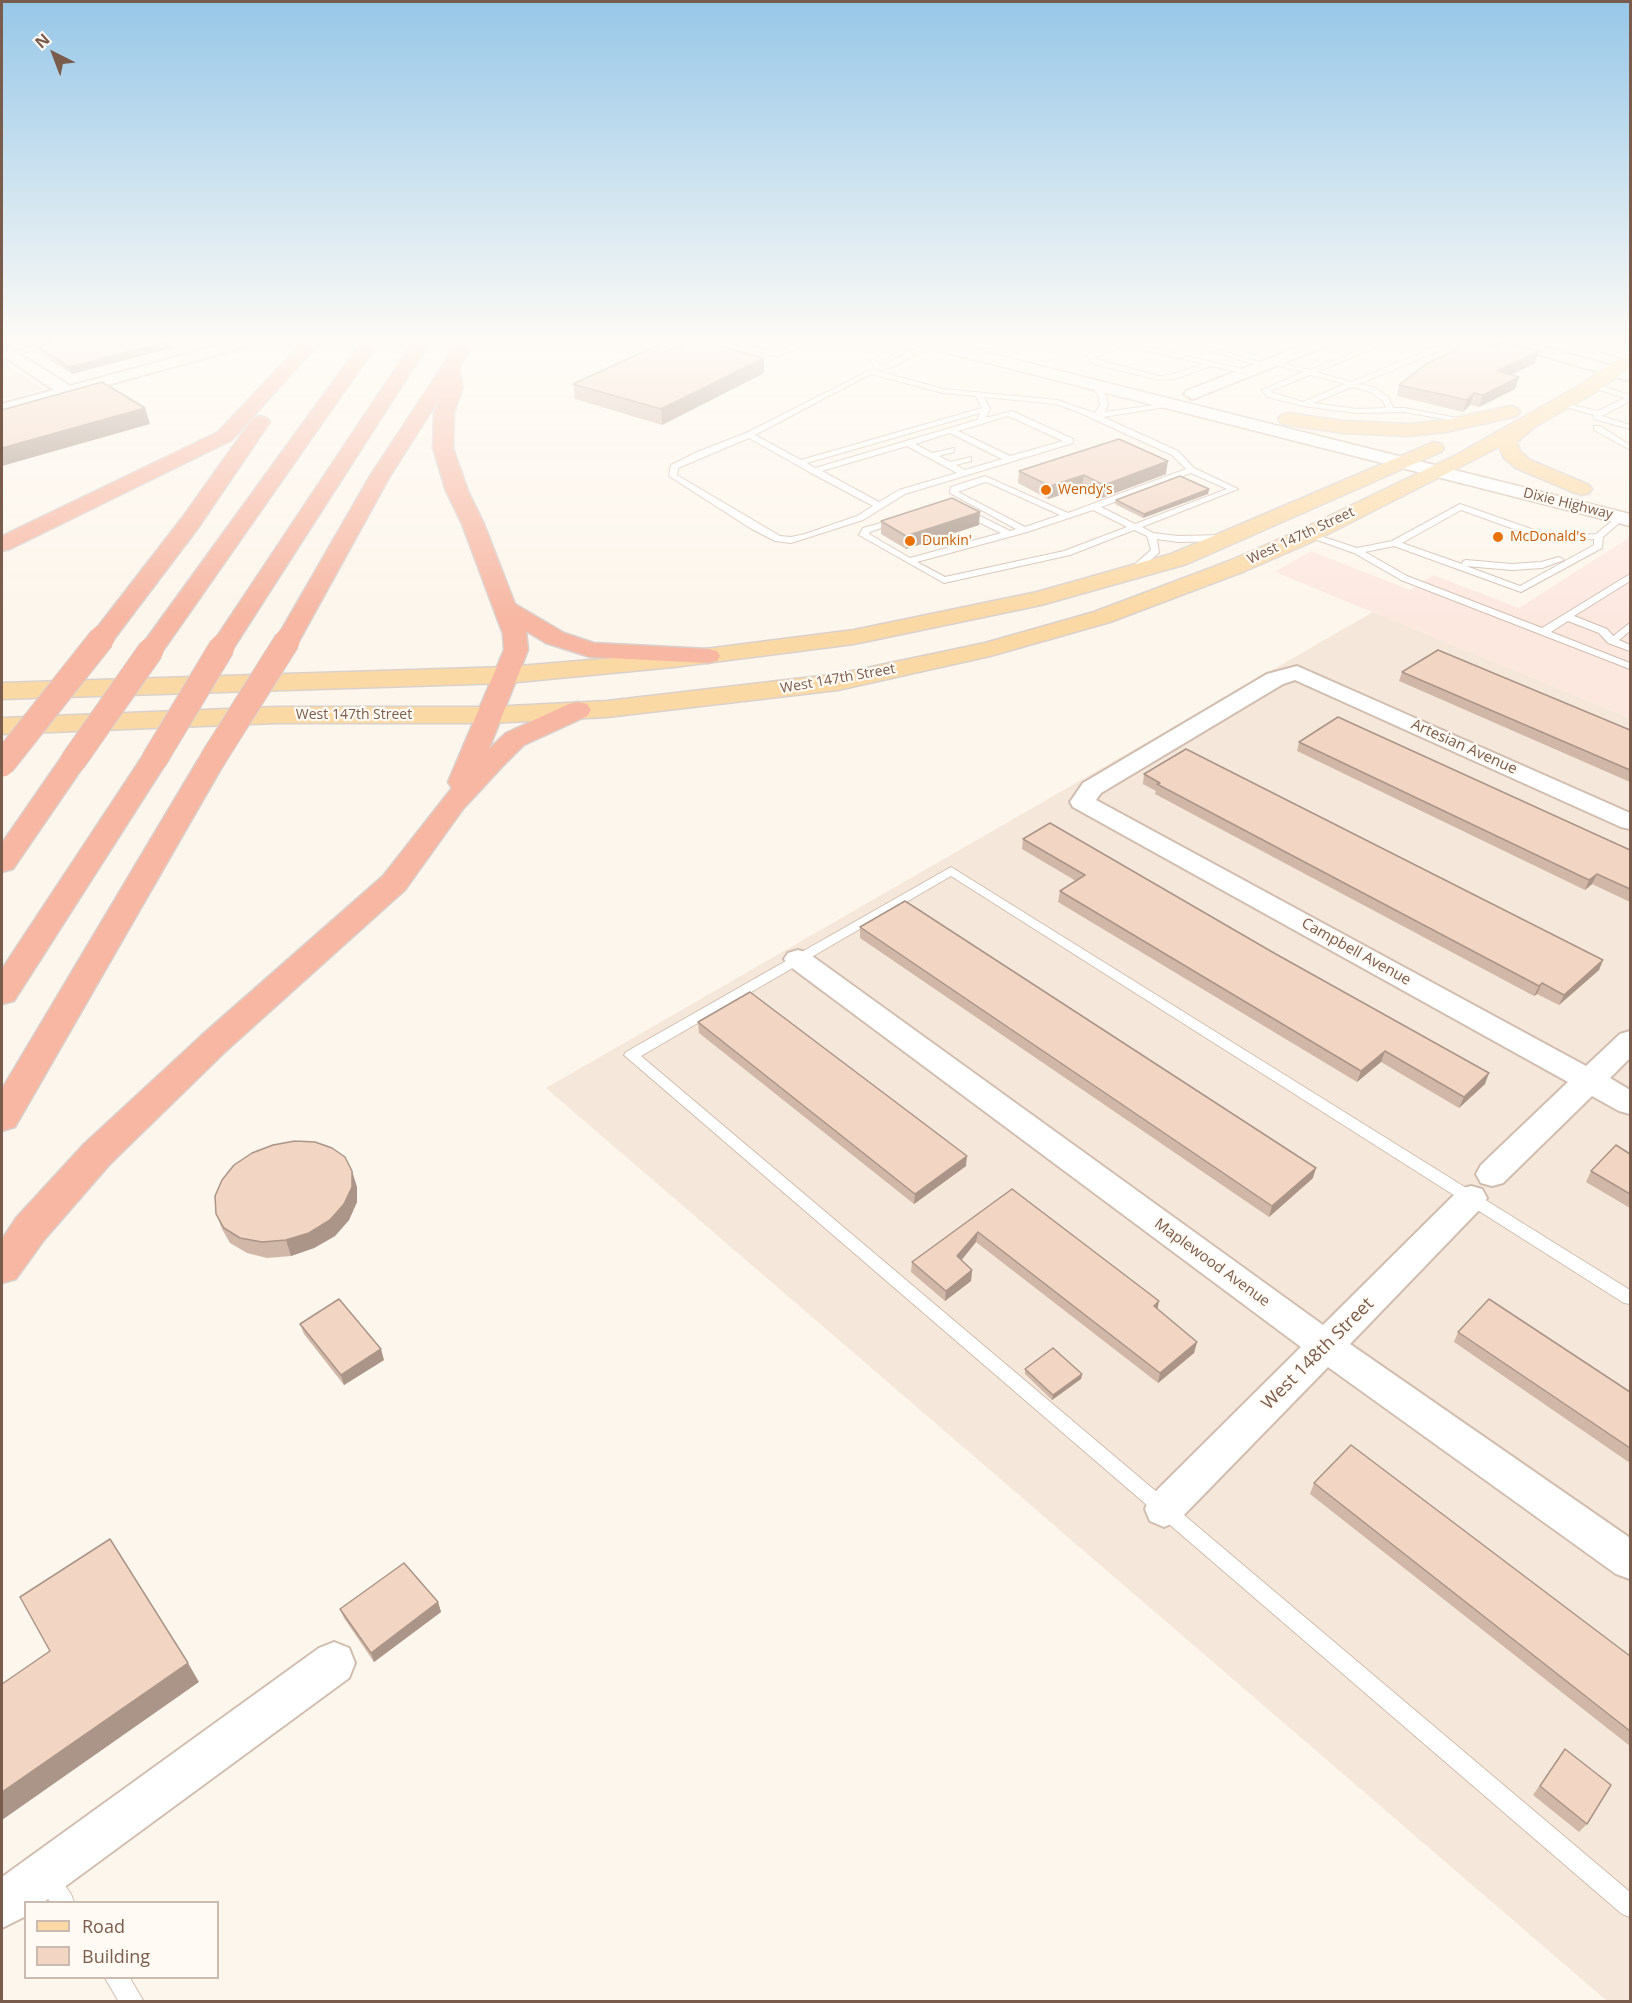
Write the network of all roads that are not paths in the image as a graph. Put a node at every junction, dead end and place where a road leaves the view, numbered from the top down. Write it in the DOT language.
graph roads {
  1 [pos="228,432"];
  2 [pos="252,432"];
  3 [pos="306,432"];
  4 [pos="362,432"];
  5 [pos="408,432"];
  6 [pos="442,432"];
  7 [pos="754,432"];
  8 [pos="905,432"];
  9 [pos="942,432"];
  10 [pos="954,432"];
  11 [pos="1051,432"];
  12 [pos="1133,432"];
  13 [pos="1285,432"];
  14 [pos="1338,432"];
  15 [pos="1478,432"];
  16 [pos="1509,432"];
  17 [pos="1517,432"];
  18 [pos="1603,432"];
  19 [pos="749,435"];
  20 [pos="907,443"];
  21 [pos="941,445"];
  22 [pos="1630,448"];
  23 [pos="982,449"];
  24 [pos="922,451"];
  25 [pos="1465,458"];
  26 [pos="1434,460"];
  27 [pos="940,461"];
  28 [pos="1402,462"];
  29 [pos="800,463"];
  30 [pos="978,464"];
  31 [pos="1191,470"];
  32 [pos="814,471"];
  33 [pos="962,472"];
  34 [pos="1172,477"];
  35 [pos="1157,483"];
  36 [pos="1186,484"];
  37 [pos="1142,489"];
  38 [pos="1170,489"];
  39 [pos="1582,489"];
  40 [pos="1154,495"];
  41 [pos="1122,496"];
  42 [pos="1134,502"];
  43 [pos="879,507"];
  44 [pos="954,507"];
  45 [pos="1094,507"];
  46 [pos="1627,513"];
  47 [pos="1066,515"];
  48 [pos="906,516"];
  49 [pos="1134,526"];
  50 [pos="1024,530"];
  51 [pos="1009,534"];
  52 [pos="1151,535"];
  53 [pos="1308,535"];
  54 [pos="1598,536"];
  55 [pos="1230,538"];
  56 [pos="2,543"];
  57 [pos="1395,543"];
  58 [pos="1357,551"];
  59 [pos="1584,553"];
  60 [pos="1437,558"];
  61 [pos="909,561"];
  62 [pos="1129,574"];
  63 [pos="1630,577"];
  64 [pos="505,608"];
  65 [pos="1567,617"];
  66 [pos="1630,626"];
  67 [pos="1543,632"];
  68 [pos="1612,640"];
  69 [pos="1630,648"];
  70 [pos="708,656"];
  71 [pos="1630,666"];
  72 [pos="1297,673"];
  73 [pos="507,675"];
  74 [pos="2,691"];
  75 [pos="579,710"];
  76 [pos="490,715"];
  77 [pos="2,726"];
  78 [pos="2,764"];
  79 [pos="453,802"];
  80 [pos="1630,822"];
  81 [pos="2,862"];
  82 [pos="798,959"];
  83 [pos="2,993"];
  84 [pos="1630,1041"];
  85 [pos="1590,1081"];
  86 [pos="1630,1103"];
  87 [pos="2,1118"];
  88 [pos="1482,1186"];
  89 [pos="2,1268"];
  90 [pos="1630,1298"];
  91 [pos="1326,1346"];
  92 [pos="1164,1509"];
  93 [pos="1630,1561"];
  94 [pos="334,1663"];
  95 [pos="53,1888"];
  96 [pos="2,1905"];
  97 [pos="1630,1906"];
  98 [pos="118,1979"];
  99 [pos="134,2001"];
  1 -- 56 [label="highway"];
  2 -- 78 [label="highway, bridge"];
  3 -- 81 [label="highway, bridge"];
  4 -- 83 [label="highway, bridge"];
  5 -- 87 [label="highway, bridge"];
  6 -- 64 [label="highway"];
  7 -- 19 [label="lane"];
  8 -- 29 [label="lane"];
  9 -- 20 [label="lane"];
  10 -- 23 [label="lane"];
  11 -- 23 [label="lane"];
  12 -- 31 [label="lane"];
  13 -- 28 [label="main road"];
  14 -- 26 [label="main road, Dixie Highway"];
  15 -- 26 [label="main road, West 147th Street"];
  16 -- 25 [label="main road, West 147th Street"];
  17 -- 39 [label="main road"];
  18 -- 22 [label="lane"];
  19 -- 29 [label="lane"];
  19 -- 43 [label="lane"];
  20 -- 24 [label="lane"];
  20 -- 32 [label="lane"];
  21 -- 24 [label="lane"];
  23 -- 33 [label="lane"];
  24 -- 27 [label="lane"];
  25 -- 26 [label="main road, West 147th Street"];
  25 -- 39 [label="main road, Dixie Highway"];
  26 -- 28 [label="main road, West 147th Street"];
  26 -- 46 [label="main road, Dixie Highway"];
  26 -- 53 [label="main road, West 147th Street"];
  27 -- 27 [label="lane"];
  27 -- 33 [label="lane"];
  28 -- 55 [label="main road, West 147th Street"];
  29 -- 32 [label="lane"];
  30 -- 33 [label="lane"];
  31 -- 34 [label="lane"];
  31 -- 49 [label="lane"];
  32 -- 43 [label="lane"];
  33 -- 43 [label="lane"];
  34 -- 35 [label="lane"];
  34 -- 36 [label="lane"];
  35 -- 37 [label="lane"];
  35 -- 38 [label="lane"];
  37 -- 40 [label="lane"];
  37 -- 41 [label="lane"];
  39 -- 46 [label="main road, Dixie Highway"];
  41 -- 42 [label="lane"];
  41 -- 45 [label="lane"];
  44 -- 51 [label="lane"];
  45 -- 47 [label="lane"];
  45 -- 49 [label="lane"];
  46 -- 54 [label="lane"];
  47 -- 50 [label="lane"];
  47 -- 50 [label="lane"];
  48 -- 61 [label="lane"];
  49 -- 52 [label="lane"];
  49 -- 61 [label="lane"];
  50 -- 51 [label="lane"];
  51 -- 61 [label="lane"];
  52 -- 55 [label="lane"];
  52 -- 62 [label="lane"];
  53 -- 58 [label="lane"];
  53 -- 75 [label="main road, West 147th Street"];
  54 -- 57 [label="lane"];
  54 -- 59 [label="lane"];
  55 -- 62 [label="main road, West 147th Street"];
  57 -- 58 [label="lane"];
  57 -- 60 [label="lane"];
  58 -- 67 [label="lane"];
  59 -- 60 [label="lane"];
  59 -- 60 [label="lane"];
  62 -- 70 [label="main road, West 147th Street"];
  63 -- 65 [label="lane"];
  64 -- 70 [label="highway"];
  64 -- 73 [label="highway"];
  65 -- 67 [label="lane"];
  65 -- 68 [label="lane"];
  66 -- 68 [label="lane"];
  67 -- 71 [label="lane"];
  68 -- 69 [label="lane"];
  70 -- 73 [label="main road, West 147th Street"];
  72 -- 80 [label="street, Artesian Avenue"];
  72 -- 85 [label="street, Campbell Avenue"];
  73 -- 74 [label="main road, West 147th Street"];
  73 -- 76 [label="highway"];
  75 -- 76 [label="main road, West 147th Street"];
  75 -- 79 [label="highway"];
  76 -- 77 [label="main road, West 147th Street"];
  76 -- 79 [label="highway"];
  79 -- 89 [label="highway"];
  82 -- 88 [label="lane"];
  82 -- 91 [label="street, Maplewood Avenue"];
  82 -- 92 [label="lane"];
  84 -- 85 [label="street, West 148th Street"];
  85 -- 86 [label="street, Campbell Avenue"];
  85 -- 88 [label="street, West 148th Street"];
  88 -- 90 [label="lane"];
  88 -- 91 [label="street, West 148th Street"];
  91 -- 92 [label="street, West 148th Street"];
  91 -- 93 [label="street, Maplewood Avenue"];
  92 -- 97 [label="lane"];
  94 -- 95 [label="street"];
  95 -- 96 [label="street"];
  98 -- 99 [label="lane"];
}
